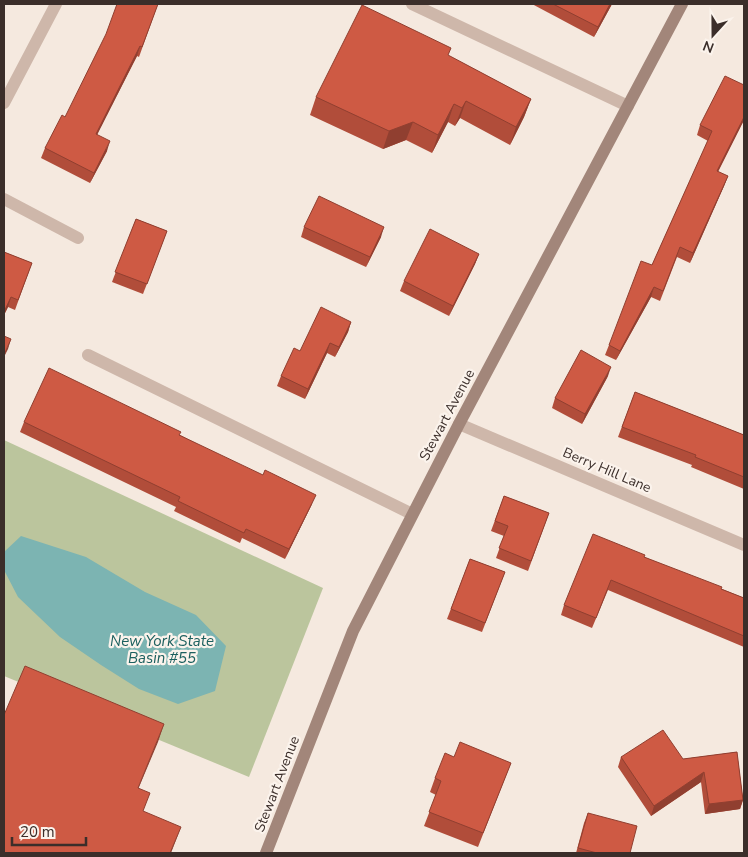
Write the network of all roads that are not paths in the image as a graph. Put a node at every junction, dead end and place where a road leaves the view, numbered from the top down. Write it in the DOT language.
graph roads {
  1 [pos="56,4"];
  2 [pos="412,4"];
  3 [pos="682,4"];
  4 [pos="4,103"];
  5 [pos="628,106"];
  6 [pos="4,199"];
  7 [pos="78,238"];
  8 [pos="88,355"];
  9 [pos="459,424"];
  10 [pos="412,514"];
  11 [pos="744,544"];
  12 [pos="266,853"];
  1 -- 4 [label="street"];
  2 -- 5 [label="street"];
  3 -- 5 [label="main road, Stewart Avenue"];
  5 -- 9 [label="main road, Stewart Avenue"];
  6 -- 7 [label="street"];
  8 -- 10 [label="street"];
  9 -- 10 [label="main road, Stewart Avenue"];
  9 -- 11 [label="street, Berry Hill Lane"];
  10 -- 12 [label="main road, Stewart Avenue"];
}
